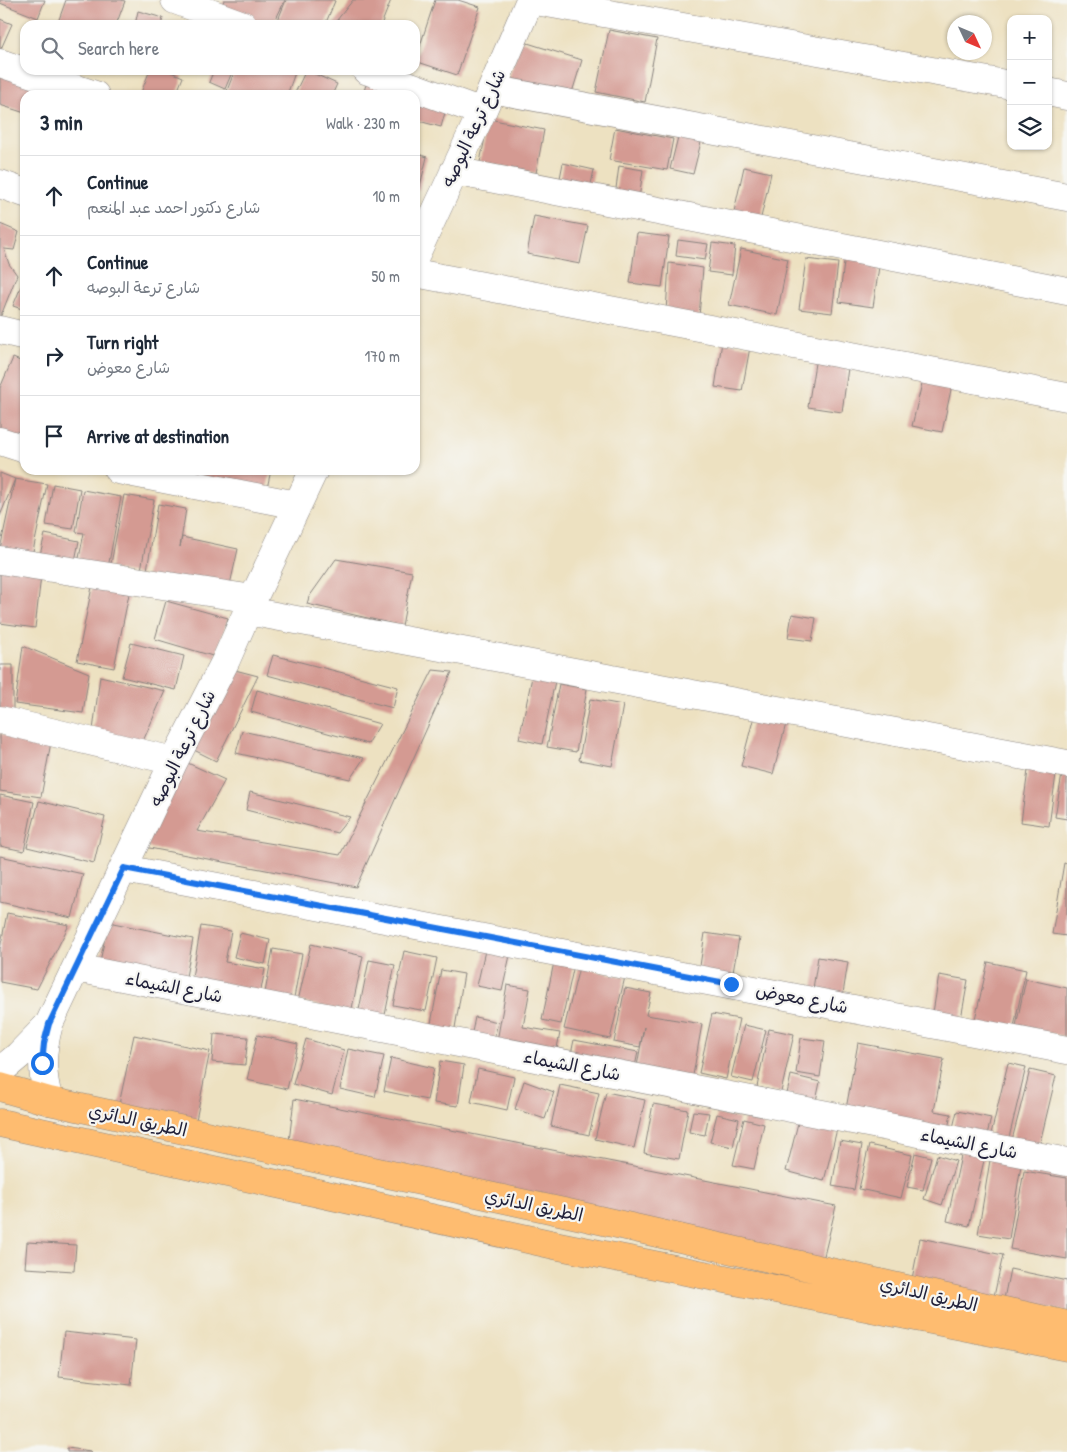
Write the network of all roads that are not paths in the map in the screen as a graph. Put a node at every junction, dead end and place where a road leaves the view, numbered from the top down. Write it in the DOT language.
graph roads {
  1 [pos="175,0"];
  2 [pos="530,0"];
  3 [pos="229,20"];
  4 [pos="0,63"];
  5 [pos="20,70"];
  6 [pos="36,75"];
  7 [pos="386,75"];
  8 [pos="1007,84"];
  9 [pos="80,90"];
  10 [pos="1052,93"];
  11 [pos="1067,96"];
  12 [pos="487,101"];
  13 [pos="454,171"];
  14 [pos="0,184"];
  15 [pos="20,191"];
  16 [pos="1067,197"];
  17 [pos="425,206"];
  18 [pos="420,231"];
  19 [pos="420,274"];
  20 [pos="1067,291"];
  21 [pos="0,330"];
  22 [pos="20,335"];
  23 [pos="1067,397"];
  24 [pos="0,441"];
  25 [pos="20,447"];
  26 [pos="144,475"];
  27 [pos="312,475"];
  28 [pos="297,505"];
  29 [pos="0,560"];
  30 [pos="250,605"];
  31 [pos="0,720"];
  32 [pos="174,761"];
  33 [pos="1067,764"];
  34 [pos="124,868"];
  35 [pos="76,968"];
  36 [pos="49,1024"];
  37 [pos="1067,1050"];
  38 [pos="0,1071"];
  39 [pos="0,1087"];
  40 [pos="49,1101"];
  41 [pos="0,1122"];
  42 [pos="1067,1162"];
  43 [pos="1067,1325"];
  44 [pos="1067,1347"];
  1 -- 3 [label="street"];
  2 -- 8 [label="street"];
  2 -- 12 [label="street, شارع ترعة البوصه"];
  4 -- 5 [label="street"];
  6 -- 9 [label="street"];
  7 -- 12 [label="street"];
  10 -- 11 [label="street"];
  12 -- 13 [label="street, شارع ترعة البوصه"];
  12 -- 16 [label="street"];
  13 -- 17 [label="street, شارع ترعة البوصه"];
  13 -- 20 [label="street"];
  14 -- 15 [label="street"];
  17 -- 18 [label="street, شارع ترعة البوصه"];
  19 -- 23 [label="street"];
  21 -- 22 [label="street"];
  24 -- 25 [label="street"];
  26 -- 28 [label="street"];
  27 -- 28 [label="street, شارع ترعة البوصه"];
  28 -- 30 [label="street, شارع ترعة البوصه"];
  29 -- 30 [label="street"];
  30 -- 32 [label="street, شارع ترعة البوصه"];
  30 -- 33 [label="street"];
  31 -- 32 [label="street"];
  32 -- 34 [label="street, شارع ترعة البوصه"];
  34 -- 35 [label="street, شارع ترعة البوصه"];
  34 -- 37 [label="street, شارع معوض"];
  35 -- 36 [label="street, شارع ترعة البوصه"];
  35 -- 42 [label="street, شارع الشيماء"];
  36 -- 38 [label="street"];
  36 -- 40 [label="street"];
  39 -- 40 [label="highway, الطريق الدائري"];
  40 -- 43 [label="highway, الطريق الدائري"];
  41 -- 44 [label="highway, الطريق الدائري"];
}
